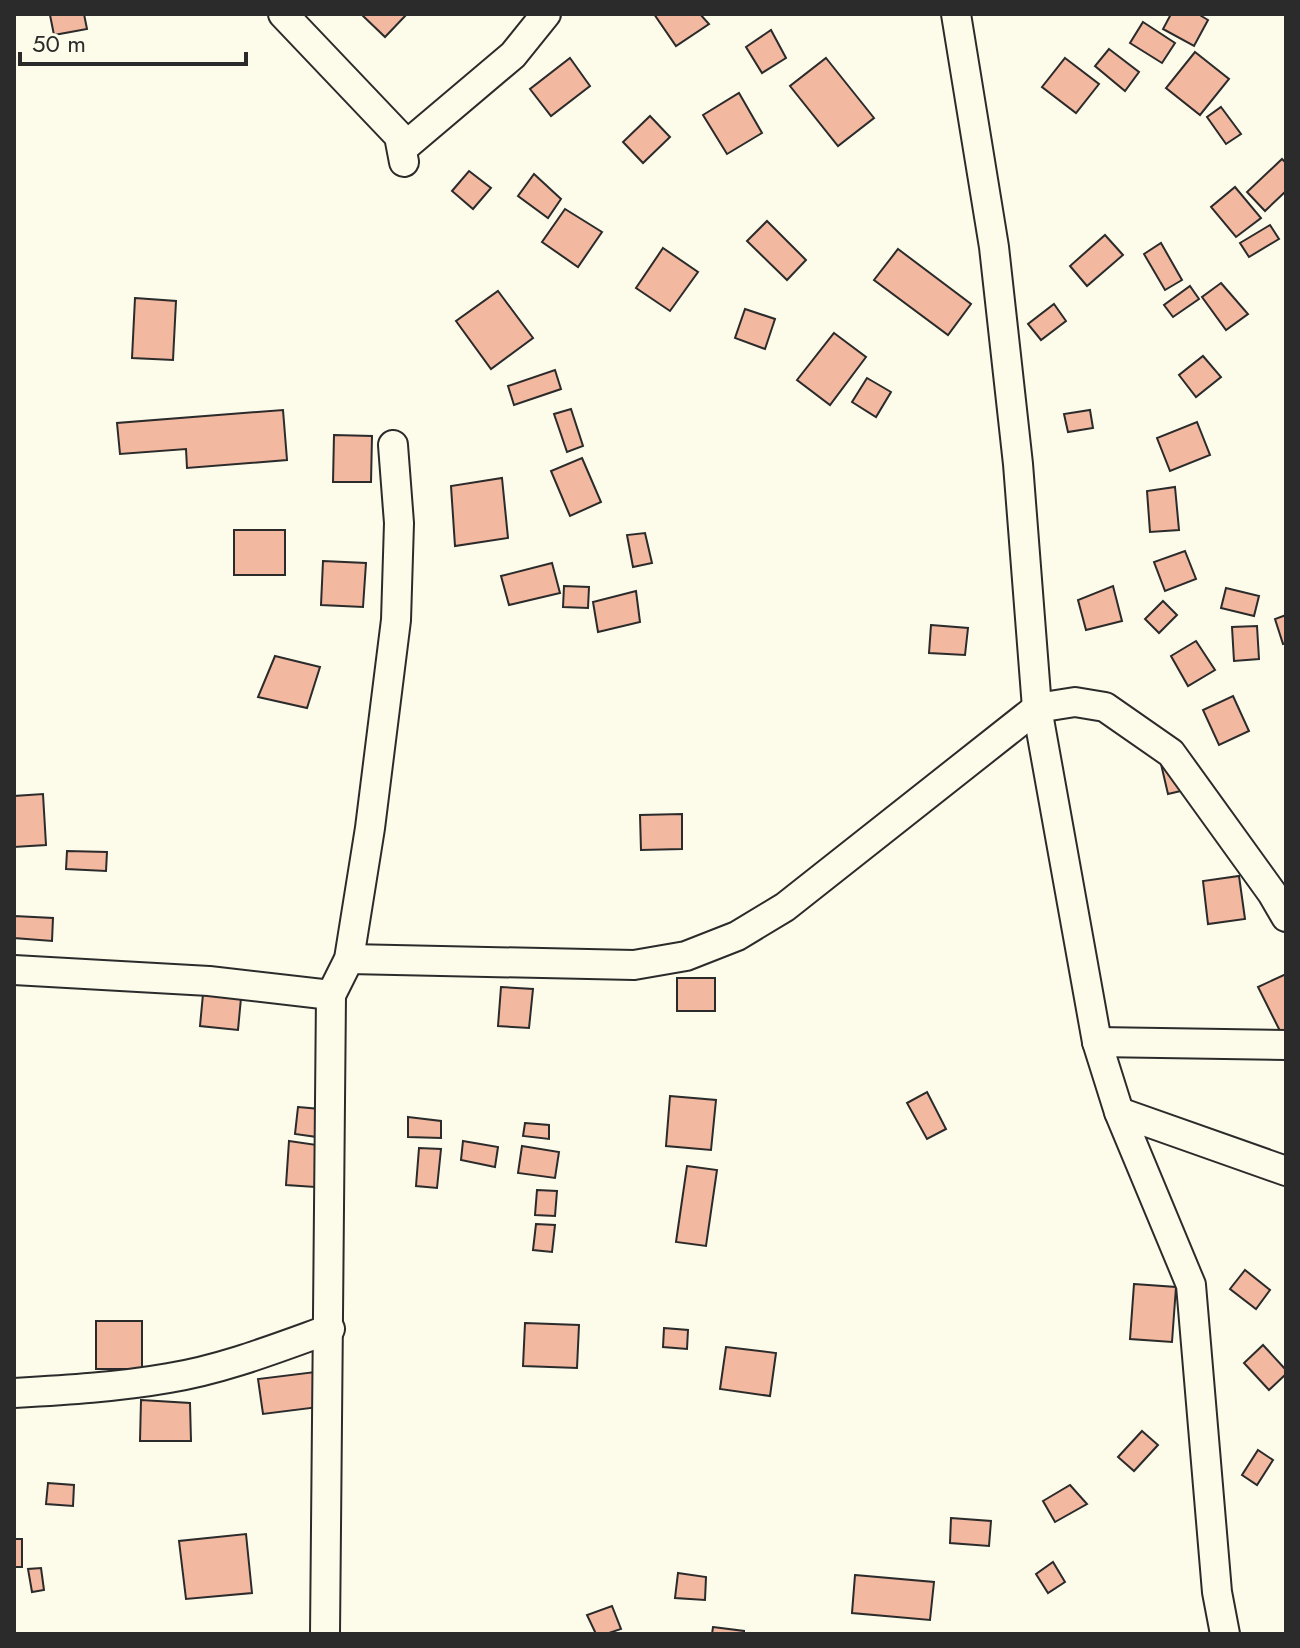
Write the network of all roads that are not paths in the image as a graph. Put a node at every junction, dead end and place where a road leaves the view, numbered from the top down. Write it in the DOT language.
graph roads {
  1 [pos="283,14"];
  2 [pos="546,14"];
  3 [pos="956,14"];
  4 [pos="393,445"];
  5 [pos="1037,708"];
  6 [pos="1286,917"];
  7 [pos="349,959"];
  8 [pos="14,970"];
  9 [pos="331,995"];
  10 [pos="1097,1042"];
  11 [pos="1286,1045"];
  12 [pos="1119,1112"];
  13 [pos="1286,1171"];
  14 [pos="330,1329"];
  15 [pos="14,1393"];
  16 [pos="325,1634"];
  17 [pos="1225,1634"];
  1 -- 2 [label="street"];
  3 -- 5 [label="street"];
  4 -- 7 [label="street"];
  5 -- 6 [label="street"];
  5 -- 7 [label="street"];
  5 -- 10 [label="street"];
  7 -- 9 [label="street"];
  8 -- 9 [label="street"];
  9 -- 14 [label="street"];
  10 -- 11 [label="street"];
  10 -- 12 [label="street"];
  12 -- 13 [label="street"];
  12 -- 17 [label="street"];
  14 -- 15 [label="street"];
  14 -- 16 [label="street"];
}
